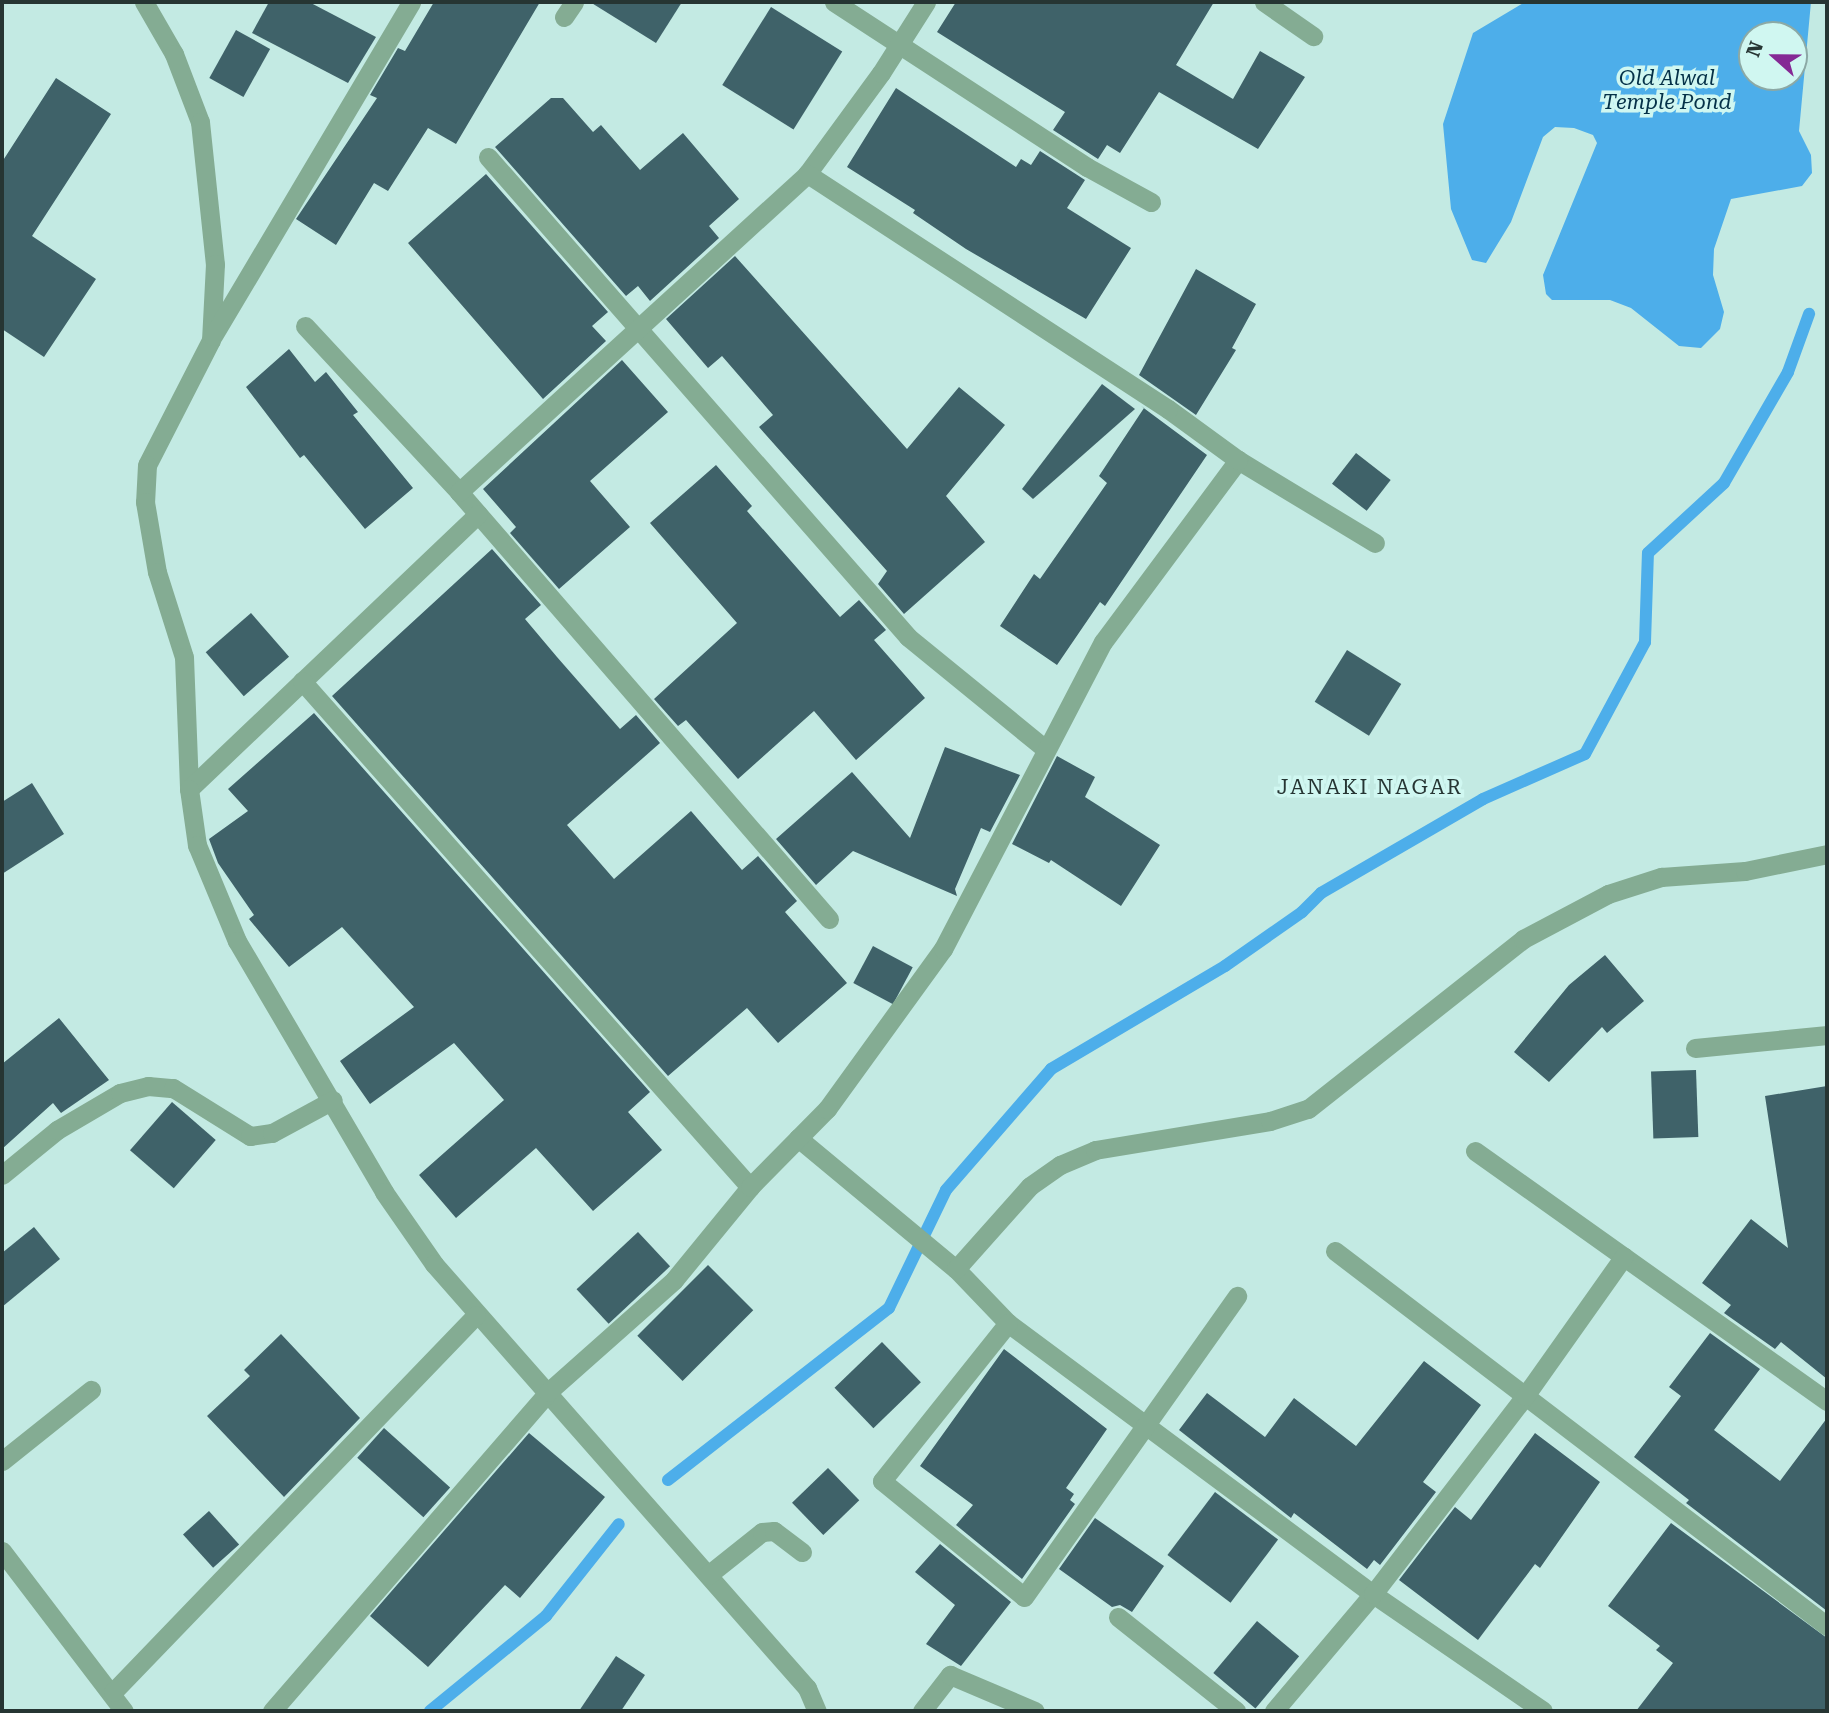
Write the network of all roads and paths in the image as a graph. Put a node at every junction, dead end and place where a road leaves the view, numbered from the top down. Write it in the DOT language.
graph roads {
  1 [pos="144,2"];
  2 [pos="411,2"];
  3 [pos="834,2"];
  4 [pos="926,2"];
  5 [pos="1264,2"];
  6 [pos="1314,36"];
  7 [pos="900,43"];
  8 [pos="488,157"];
  9 [pos="807,174"];
  10 [pos="1151,202"];
  11 [pos="305,326"];
  12 [pos="639,327"];
  13 [pos="211,340"];
  14 [pos="1238,460"];
  15 [pos="459,492"];
  16 [pos="478,514"];
  17 [pos="1375,542"];
  18 [pos="302,681"];
  19 [pos="1044,748"];
  20 [pos="189,789"];
  21 [pos="1827,854"];
  22 [pos="829,919"];
  23 [pos="1827,1035"];
  24 [pos="1695,1048"];
  25 [pos="333,1100"];
  26 [pos="798,1138"];
  27 [pos="1475,1151"];
  28 [pos="2,1175"];
  29 [pos="750,1187"];
  30 [pos="1335,1251"];
  31 [pos="1624,1256"];
  32 [pos="956,1269"];
  33 [pos="1237,1296"];
  34 [pos="476,1315"];
  35 [pos="1009,1323"];
  36 [pos="91,1390"];
  37 [pos="548,1392"];
  38 [pos="1525,1396"];
  39 [pos="1827,1401"];
  40 [pos="1149,1423"];
  41 [pos="2,1461"];
  42 [pos="2,1551"];
  43 [pos="802,1552"];
  44 [pos="708,1575"];
  45 [pos="1373,1594"];
  46 [pos="1118,1617"];
  47 [pos="1827,1626"];
  48 [pos="113,1692"];
  49 [pos="124,1711"];
  50 [pos="272,1711"];
  51 [pos="817,1711"];
  52 [pos="922,1711"];
  53 [pos="1035,1711"];
  54 [pos="1236,1711"];
  55 [pos="1274,1711"];
  56 [pos="1543,1711"];
  1 -- 13 [label="street"];
  2 -- 13 [label="street"];
  3 -- 7 [label="street"];
  4 -- 7 [label="street"];
  5 -- 6 [label="street"];
  7 -- 9 [label="street"];
  7 -- 10 [label="street"];
  8 -- 12 [label="street"];
  9 -- 12 [label="street"];
  9 -- 14 [label="street"];
  11 -- 15 [label="street"];
  12 -- 15 [label="street"];
  12 -- 19 [label="street"];
  13 -- 20 [label="street"];
  14 -- 17 [label="street"];
  14 -- 19 [label="street"];
  15 -- 16 [label="street"];
  16 -- 18 [label="street"];
  16 -- 22 [label="street"];
  18 -- 20 [label="street"];
  18 -- 29 [label="street"];
  19 -- 26 [label="street"];
  20 -- 25 [label="street"];
  21 -- 32 [label="street"];
  23 -- 24 [label="street"];
  25 -- 28 [label="street"];
  25 -- 34 [label="street"];
  26 -- 29 [label="street"];
  26 -- 32 [label="street"];
  27 -- 31 [label="street"];
  29 -- 37 [label="street"];
  30 -- 38 [label="street"];
  31 -- 38 [label="street"];
  31 -- 39 [label="street"];
  32 -- 35 [label="street"];
  33 -- 40 [label="street"];
  34 -- 37 [label="street"];
  34 -- 48 [label="street"];
  35 -- 40 [label="street"];
  35 -- 40 [label="street"];
  36 -- 41 [label="street"];
  37 -- 44 [label="street"];
  37 -- 50 [label="street"];
  38 -- 45 [label="street"];
  38 -- 47 [label="street"];
  40 -- 45 [label="street"];
  42 -- 48 [label="street"];
  43 -- 44 [label="street"];
  44 -- 51 [label="street"];
  45 -- 55 [label="street"];
  45 -- 56 [label="street"];
  46 -- 54 [label="street"];
  48 -- 49 [label="street"];
  52 -- 53 [label="street"];
}
